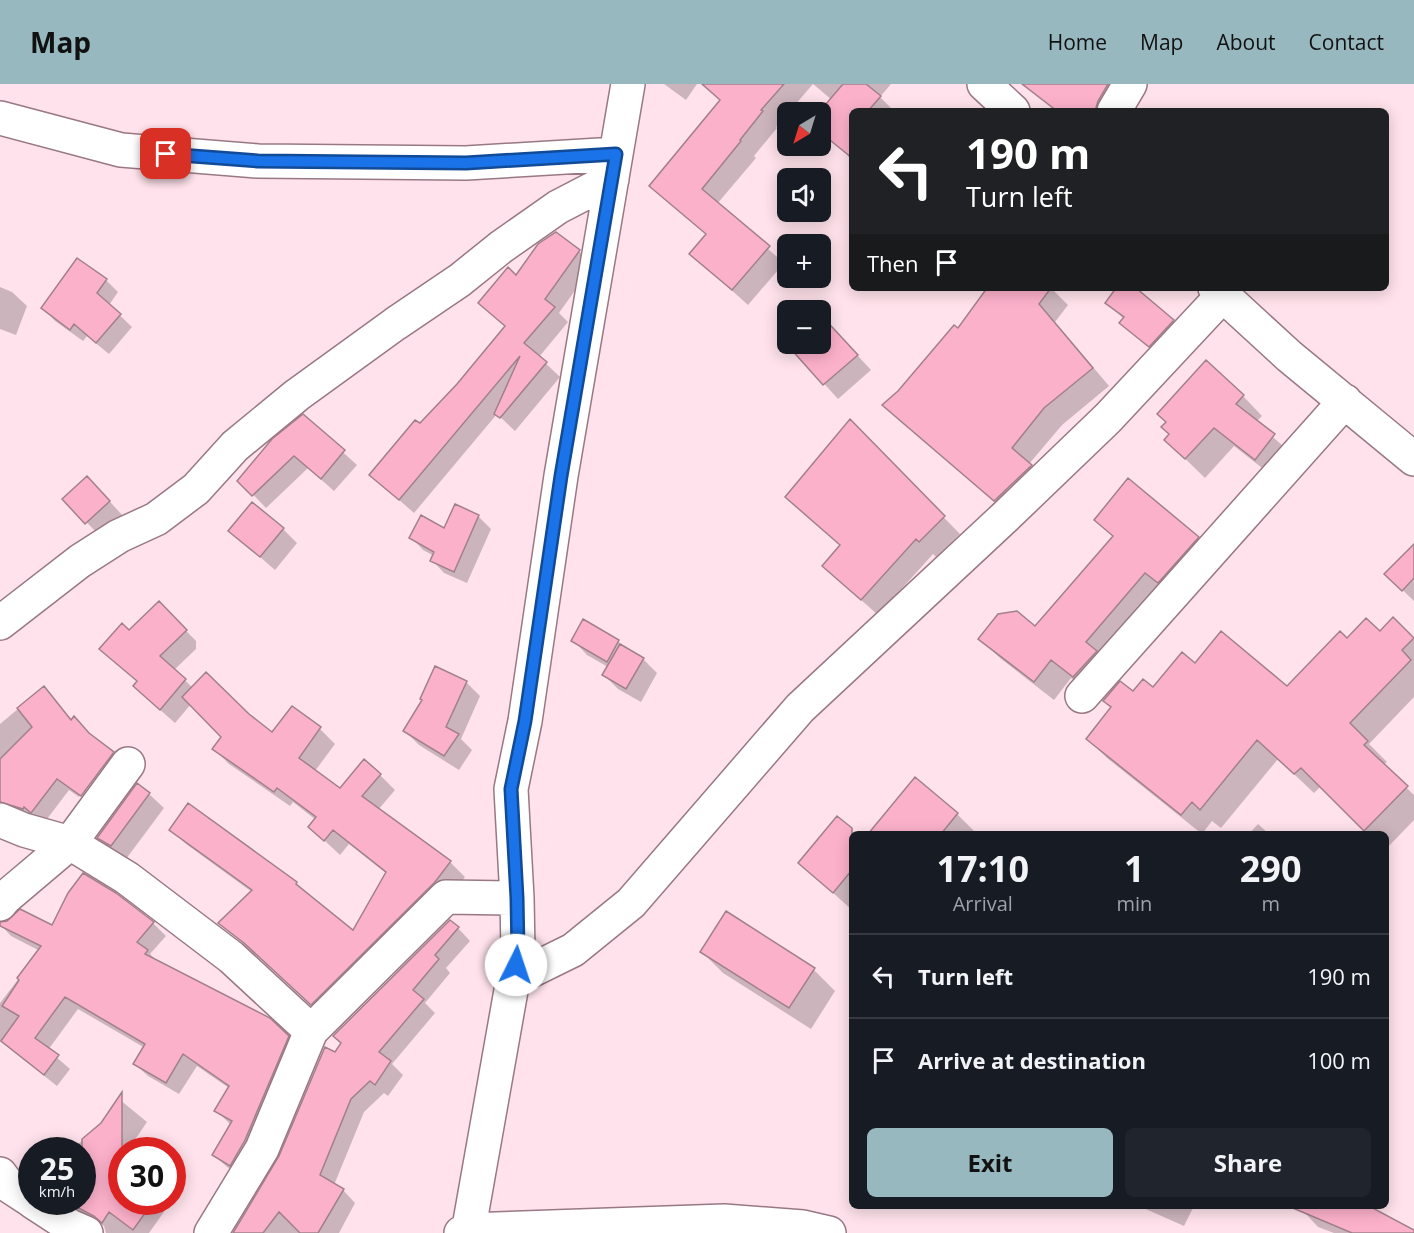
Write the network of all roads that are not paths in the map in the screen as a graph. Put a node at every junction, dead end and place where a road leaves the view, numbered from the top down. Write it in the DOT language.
graph roads {
  1 [pos="628,84"];
  2 [pos="984,84"];
  3 [pos="1130,84"];
  4 [pos="1010,108"];
  5 [pos="1116,108"];
  6 [pos="0,118"];
  7 [pos="614,166"];
  8 [pos="1219,291"];
  9 [pos="1345,401"];
  10 [pos="1414,459"];
  11 [pos="0,623"];
  12 [pos="1082,696"];
  13 [pos="128,764"];
  14 [pos="0,820"];
  15 [pos="70,843"];
  16 [pos="517,898"];
  17 [pos="0,904"];
  18 [pos="514,979"];
  19 [pos="311,1031"];
  20 [pos="0,1174"];
  21 [pos="18,1192"];
  22 [pos="53,1215"];
  23 [pos="466,1232"];
  24 [pos="86,1233"];
  25 [pos="211,1233"];
  26 [pos="829,1233"];
  1 -- 7 [label="street"];
  2 -- 4 [label="street"];
  3 -- 5 [label="street"];
  6 -- 7 [label="street"];
  7 -- 11 [label="street"];
  7 -- 16 [label="street"];
  8 -- 9 [label="street"];
  8 -- 18 [label="street"];
  9 -- 10 [label="street"];
  9 -- 12 [label="street"];
  13 -- 15 [label="street"];
  14 -- 15 [label="street"];
  15 -- 17 [label="street"];
  15 -- 19 [label="street"];
  16 -- 18 [label="street"];
  16 -- 19 [label="street"];
  18 -- 23 [label="street"];
  19 -- 25 [label="street"];
  20 -- 21 [label="street"];
  22 -- 24 [label="street"];
  23 -- 26 [label="street"];
}
